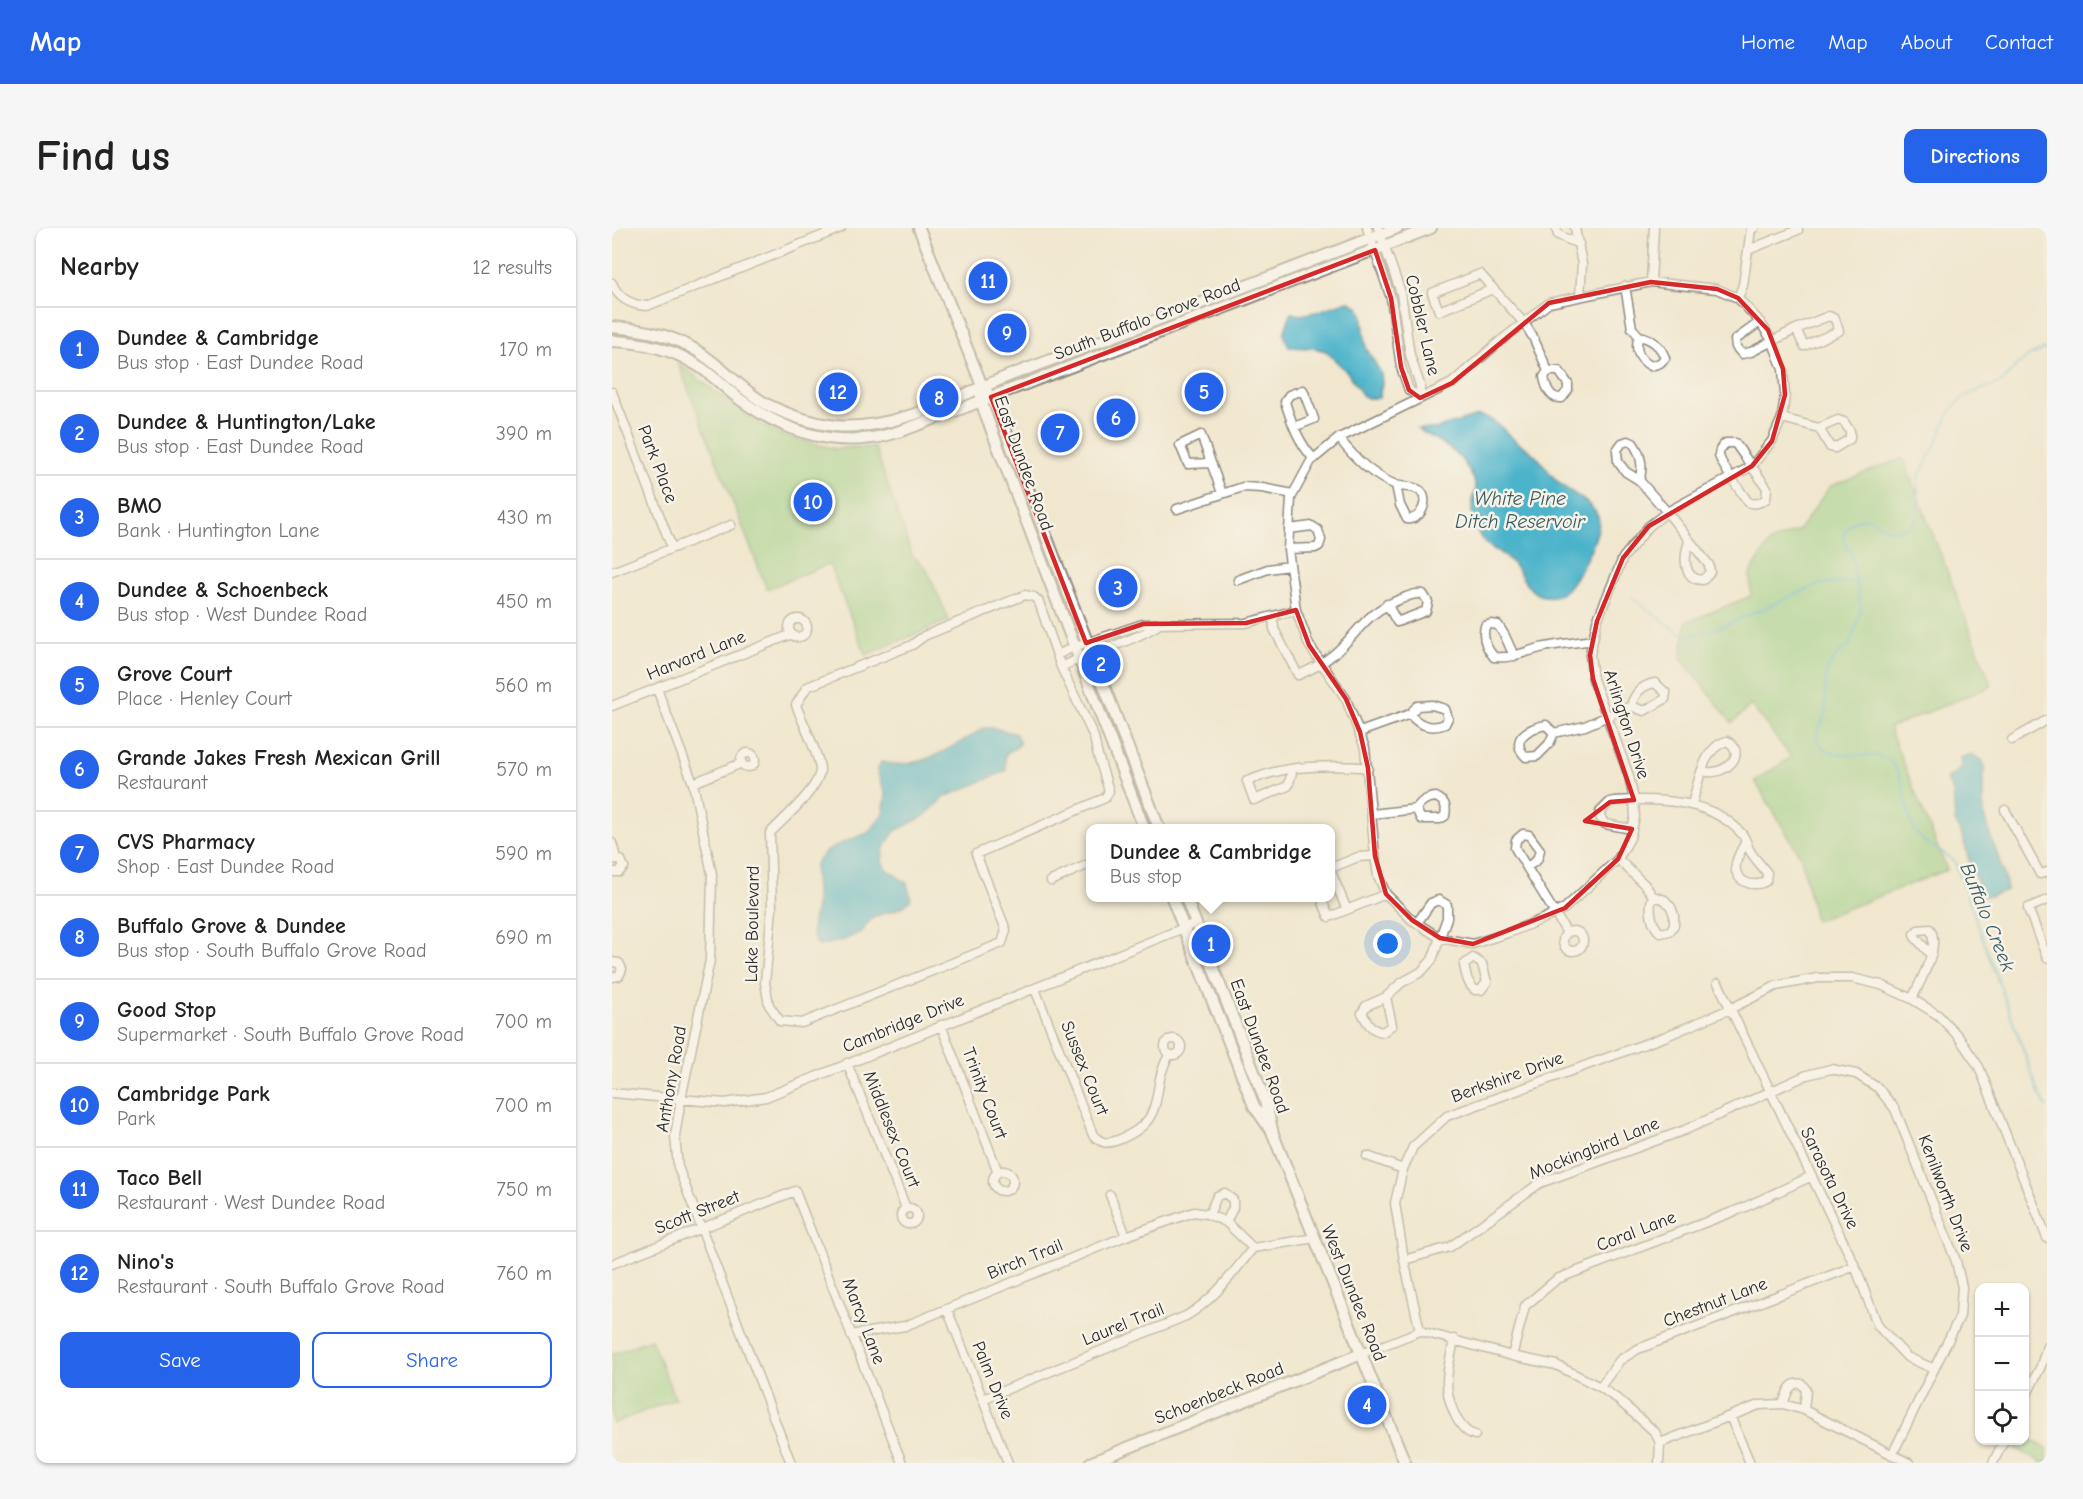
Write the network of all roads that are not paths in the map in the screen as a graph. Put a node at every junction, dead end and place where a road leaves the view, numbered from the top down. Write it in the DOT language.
graph roads {
  1 [pos="841,228"];
  2 [pos="919,228"];
  3 [pos="1397,228"];
  4 [pos="1431,228"];
  5 [pos="1556,228"];
  6 [pos="1575,228"];
  7 [pos="1654,228"];
  8 [pos="1754,228"];
  9 [pos="1797,228"];
  10 [pos="1376,239"];
  11 [pos="1579,244"];
  12 [pos="1748,250"];
  13 [pos="1650,282"];
  14 [pos="612,283"];
  15 [pos="1625,286"];
  16 [pos="1493,290"];
  17 [pos="1580,296"];
  18 [pos="1738,297"];
  19 [pos="1760,322"];
  20 [pos="1524,323"];
  21 [pos="612,327"];
  22 [pos="1796,329"];
  23 [pos="1639,336"];
  24 [pos="1772,340"];
  25 [pos="612,341"];
  26 [pos="1548,371"];
  27 [pos="982,386"];
  28 [pos="612,392"];
  29 [pos="1420,398"];
  30 [pos="986,399"];
  31 [pos="1782,418"];
  32 [pos="1294,427"];
  33 [pos="1819,428"];
  34 [pos="1339,438"];
  35 [pos="1314,459"];
  36 [pos="1211,463"];
  37 [pos="1752,466"];
  38 [pos="1732,477"];
  39 [pos="1639,480"];
  40 [pos="1396,485"];
  41 [pos="1222,493"];
  42 [pos="1293,494"];
  43 [pos="1177,510"];
  44 [pos="1667,512"];
  45 [pos="731,525"];
  46 [pos="1289,529"];
  47 [pos="1689,542"];
  48 [pos="672,548"];
  49 [pos="1288,549"];
  50 [pos="1289,566"];
  51 [pos="612,572"];
  52 [pos="1238,580"];
  53 [pos="1387,604"];
  54 [pos="1296,610"];
  55 [pos="1273,617"];
  56 [pos="1160,624"];
  57 [pos="792,634"];
  58 [pos="1593,640"];
  59 [pos="1086,643"];
  60 [pos="1074,647"];
  61 [pos="1057,655"];
  62 [pos="1090,655"];
  63 [pos="1514,657"];
  64 [pos="1079,658"];
  65 [pos="1321,663"];
  66 [pos="1061,668"];
  67 [pos="657,689"];
  68 [pos="612,706"];
  69 [pos="1631,706"];
  70 [pos="1410,714"];
  71 [pos="1607,716"];
  72 [pos="2047,720"];
  73 [pos="1360,732"];
  74 [pos="1554,734"];
  75 [pos="2012,740"];
  76 [pos="741,763"];
  77 [pos="1368,768"];
  78 [pos="1293,770"];
  79 [pos="1703,771"];
  80 [pos="693,783"];
  81 [pos="1634,800"];
  82 [pos="1692,804"];
  83 [pos="1416,809"];
  84 [pos="2005,810"];
  85 [pos="1372,814"];
  86 [pos="1142,824"];
  87 [pos="1157,824"];
  88 [pos="1632,829"];
  89 [pos="1746,841"];
  90 [pos="612,843"];
  91 [pos="1375,856"];
  92 [pos="614,858"];
  93 [pos="1618,859"];
  94 [pos="1086,865"];
  95 [pos="1527,867"];
  96 [pos="1335,868"];
  97 [pos="612,872"];
  98 [pos="2047,872"];
  99 [pos="1335,880"];
  100 [pos="1051,881"];
  101 [pos="1386,894"];
  102 [pos="1653,896"];
  103 [pos="2047,900"];
  104 [pos="1174,902"];
  105 [pos="1188,902"];
  106 [pos="1323,902"];
  107 [pos="1347,910"];
  108 [pos="1555,913"];
  109 [pos="1196,923"];
  110 [pos="1417,923"];
  111 [pos="1185,928"];
  112 [pos="1567,933"];
  113 [pos="1440,938"];
  114 [pos="1473,944"];
  115 [pos="1931,955"];
  116 [pos="1473,958"];
  117 [pos="2047,958"];
  118 [pos="612,962"];
  119 [pos="613,977"];
  120 [pos="1718,983"];
  121 [pos="612,987"];
  122 [pos="1035,988"];
  123 [pos="1386,998"];
  124 [pos="1912,999"];
  125 [pos="1730,1009"];
  126 [pos="941,1025"];
  127 [pos="1169,1055"];
  128 [pos="847,1063"];
  129 [pos="1770,1092"];
  130 [pos="612,1093"];
  131 [pos="681,1099"];
  132 [pos="1273,1134"];
  133 [pos="1367,1156"];
  134 [pos="1403,1169"];
  135 [pos="998,1172"];
  136 [pos="1812,1176"];
  137 [pos="795,1191"];
  138 [pos="1110,1195"];
  139 [pos="906,1208"];
  140 [pos="1209,1215"];
  141 [pos="1226,1222"];
  142 [pos="701,1228"];
  143 [pos="1126,1236"];
  144 [pos="1315,1238"];
  145 [pos="2047,1238"];
  146 [pos="1252,1248"];
  147 [pos="1404,1260"];
  148 [pos="613,1264"];
  149 [pos="1855,1266"];
  150 [pos="947,1309"];
  151 [pos="1420,1331"];
  152 [pos="852,1335"];
  153 [pos="1454,1339"];
  154 [pos="2047,1346"];
  155 [pos="1360,1354"];
  156 [pos="1512,1356"];
  157 [pos="2044,1367"];
  158 [pos="1934,1369"];
  159 [pos="1600,1387"];
  160 [pos="2029,1393"];
  161 [pos="983,1399"];
  162 [pos="1783,1404"];
  163 [pos="1804,1410"];
  164 [pos="1730,1416"];
  165 [pos="1475,1435"];
  166 [pos="1660,1443"];
  167 [pos="2001,1445"];
  168 [pos="1892,1455"];
  169 [pos="791,1463"];
  170 [pos="902,1463"];
  171 [pos="1008,1463"];
  172 [pos="1090,1463"];
  173 [pos="1404,1463"];
  174 [pos="1659,1463"];
  175 [pos="1750,1463"];
  176 [pos="1909,1463"];
  177 [pos="1992,1463"];
  1 -- 14 [label="street"];
  2 -- 27 [label="main road"];
  3 -- 10 [label="main road, South Buffalo Grove Road"];
  4 -- 10 [label="main road, South Buffalo Grove Road"];
  5 -- 11 [label="street"];
  6 -- 11 [label="street"];
  7 -- 13 [label="street"];
  8 -- 12 [label="street"];
  9 -- 12 [label="street"];
  10 -- 27 [label="main road, South Buffalo Grove Road"];
  10 -- 29 [label="street, Cobbler Lane"];
  10 -- 30 [label="main road, South Buffalo Grove Road"];
  11 -- 17 [label="street"];
  12 -- 18 [label="street"];
  13 -- 15 [label="street, Arlington Drive"];
  13 -- 18 [label="street, Arlington Drive"];
  15 -- 17 [label="street, Arlington Drive"];
  15 -- 23 [label="street"];
  16 -- 16 [label="street"];
  16 -- 20 [label="street"];
  17 -- 20 [label="street, Arlington Drive"];
  18 -- 19 [label="street, Arlington Drive"];
  19 -- 24 [label="street, Arlington Drive"];
  19 -- 24 [label="street"];
  20 -- 26 [label="street"];
  20 -- 29 [label="street, Arlington Drive"];
  21 -- 27 [label="main road, South Buffalo Grove Road"];
  22 -- 22 [label="street"];
  22 -- 24 [label="street"];
  24 -- 31 [label="street, Arlington Drive"];
  25 -- 30 [label="main road, South Buffalo Grove Road"];
  27 -- 30 [label="main road, East Dundee Road"];
  28 -- 48 [label="street, Park Place"];
  29 -- 34 [label="street, Arlington Drive"];
  30 -- 59 [label="main road, East Dundee Road"];
  30 -- 60 [label="main road, East Dundee Road"];
  31 -- 33 [label="street"];
  31 -- 37 [label="street, Arlington Drive"];
  32 -- 35 [label="street"];
  34 -- 35 [label="street, Arlington Drive"];
  34 -- 40 [label="street"];
  35 -- 42 [label="street, Arlington Drive"];
  36 -- 41 [label="street"];
  37 -- 38 [label="street, Arlington Drive"];
  37 -- 38 [label="street"];
  37 -- 38 [label="street"];
  38 -- 44 [label="street, Arlington Drive"];
  39 -- 44 [label="street"];
  41 -- 42 [label="street"];
  41 -- 43 [label="street"];
  42 -- 46 [label="street, Arlington Drive"];
  44 -- 47 [label="street"];
  44 -- 58 [label="street, Arlington Drive"];
  45 -- 48 [label="street"];
  46 -- 49 [label="street, Arlington Drive"];
  46 -- 49 [label="street"];
  48 -- 51 [label="street"];
  49 -- 50 [label="street, Arlington Drive"];
  50 -- 52 [label="street"];
  50 -- 54 [label="street, Arlington Drive"];
  53 -- 53 [label="street"];
  53 -- 65 [label="street"];
  54 -- 55 [label="street"];
  54 -- 65 [label="street, Arlington Drive"];
  55 -- 56 [label="street"];
  55 -- 65 [label="street"];
  56 -- 59 [label="street"];
  56 -- 62 [label="street"];
  57 -- 67 [label="street, Harvard Lane"];
  58 -- 63 [label="street"];
  58 -- 71 [label="street, Arlington Drive"];
  59 -- 60 [label="street"];
  59 -- 62 [label="main road, East Dundee Road"];
  60 -- 61 [label="street"];
  60 -- 64 [label="main road, East Dundee Road"];
  61 -- 66 [label="street, Lake Boulevard"];
  61 -- 66 [label="street, Lake Boulevard"];
  62 -- 64 [label="street"];
  62 -- 87 [label="main road, East Dundee Road"];
  63 -- 63 [label="street"];
  64 -- 66 [label="street"];
  64 -- 86 [label="main road, East Dundee Road"];
  65 -- 73 [label="street, Arlington Drive"];
  67 -- 68 [label="street, Harvard Lane"];
  67 -- 80 [label="street, Anthony Road"];
  69 -- 71 [label="street"];
  70 -- 73 [label="street"];
  71 -- 74 [label="street"];
  71 -- 81 [label="street, Arlington Drive"];
  72 -- 75 [label="street"];
  73 -- 77 [label="street, Arlington Drive"];
  74 -- 74 [label="street"];
  76 -- 80 [label="street"];
  77 -- 78 [label="street"];
  77 -- 85 [label="street, Arlington Drive"];
  78 -- 78 [label="street"];
  79 -- 82 [label="street"];
  80 -- 131 [label="street, Anthony Road"];
  81 -- 82 [label="street"];
  81 -- 88 [label="street, Arlington Drive"];
  81 -- 88 [label="street"];
  82 -- 89 [label="street"];
  83 -- 85 [label="street"];
  84 -- 98 [label="street"];
  85 -- 91 [label="street, Arlington Drive"];
  88 -- 93 [label="street, Arlington Drive"];
  89 -- 89 [label="street"];
  90 -- 92 [label="street"];
  91 -- 96 [label="street"];
  91 -- 101 [label="street, Arlington Drive"];
  92 -- 97 [label="street"];
  93 -- 102 [label="street"];
  93 -- 108 [label="street, Arlington Drive"];
  94 -- 100 [label="street"];
  95 -- 108 [label="street"];
  99 -- 107 [label="street"];
  101 -- 107 [label="street"];
  101 -- 110 [label="street, Arlington Drive"];
  103 -- 117 [label="street"];
  104 -- 111 [label="main road, East Dundee Road"];
  105 -- 109 [label="main road, East Dundee Road"];
  106 -- 107 [label="street"];
  108 -- 112 [label="street"];
  108 -- 114 [label="street, Arlington Drive"];
  109 -- 111 [label="street, Cambridge Drive"];
  109 -- 132 [label="main road, East Dundee Road"];
  110 -- 113 [label="street, Arlington Drive"];
  110 -- 113 [label="street"];
  111 -- 122 [label="street, Cambridge Drive"];
  111 -- 132 [label="main road, East Dundee Road"];
  113 -- 114 [label="street, Arlington Drive"];
  113 -- 123 [label="street"];
  114 -- 116 [label="street"];
  115 -- 124 [label="street"];
  118 -- 119 [label="street"];
  119 -- 121 [label="street"];
  120 -- 125 [label="street, Sarasota Drive"];
  122 -- 126 [label="street, Cambridge Drive"];
  122 -- 127 [label="street, Sussex Court"];
  124 -- 125 [label="street, Berkshire Drive"];
  124 -- 145 [label="street, Berkshire Drive"];
  125 -- 129 [label="street, Sarasota Drive"];
  125 -- 134 [label="street, Berkshire Drive"];
  126 -- 128 [label="street, Cambridge Drive"];
  126 -- 135 [label="street, Trinity Court"];
  128 -- 131 [label="street, Cambridge Drive"];
  128 -- 139 [label="street, Middlesex Court"];
  129 -- 136 [label="street, Sarasota Drive"];
  129 -- 147 [label="street, Mockingbird Lane"];
  129 -- 158 [label="street, Kenilworth Drive"];
  130 -- 131 [label="street, Cambridge Drive"];
  131 -- 142 [label="street, Anthony Road"];
  132 -- 144 [label="main road, West Dundee Road"];
  133 -- 134 [label="street"];
  134 -- 147 [label="street, Berkshire Drive"];
  136 -- 149 [label="street, Sarasota Drive"];
  136 -- 156 [label="street, Coral Lane"];
  137 -- 142 [label="street, Scott Street"];
  137 -- 152 [label="street, Marcy Lane"];
  138 -- 143 [label="street"];
  140 -- 141 [label="street, Birch Trail"];
  140 -- 141 [label="street"];
  140 -- 143 [label="street, Birch Trail"];
  141 -- 146 [label="street, Birch Trail"];
  142 -- 148 [label="street, Scott Street"];
  142 -- 169 [label="street, Anthony Road"];
  143 -- 150 [label="street, Birch Trail"];
  144 -- 146 [label="street"];
  144 -- 155 [label="main road, West Dundee Road"];
  146 -- 161 [label="street, Laurel Trail"];
  147 -- 151 [label="street, Berkshire Drive"];
  149 -- 158 [label="street, Sarasota Drive"];
  149 -- 159 [label="street, Chestnut Lane"];
  150 -- 152 [label="street, Birch Trail"];
  150 -- 161 [label="street, Palm Drive"];
  151 -- 153 [label="street"];
  151 -- 155 [label="street"];
  152 -- 170 [label="street, Marcy Lane"];
  153 -- 156 [label="street"];
  153 -- 165 [label="street"];
  154 -- 157 [label="street"];
  155 -- 172 [label="main road, Schoenbeck Road"];
  155 -- 173 [label="main road, West Dundee Road"];
  156 -- 159 [label="street"];
  157 -- 160 [label="street"];
  158 -- 168 [label="street, Kenilworth Drive"];
  159 -- 166 [label="street"];
  161 -- 171 [label="street, Palm Drive"];
  162 -- 163 [label="street"];
  162 -- 163 [label="street"];
  162 -- 164 [label="street"];
  163 -- 168 [label="street"];
  164 -- 166 [label="street"];
  164 -- 175 [label="street"];
  166 -- 174 [label="street"];
  167 -- 177 [label="street"];
  168 -- 176 [label="street"];
}
